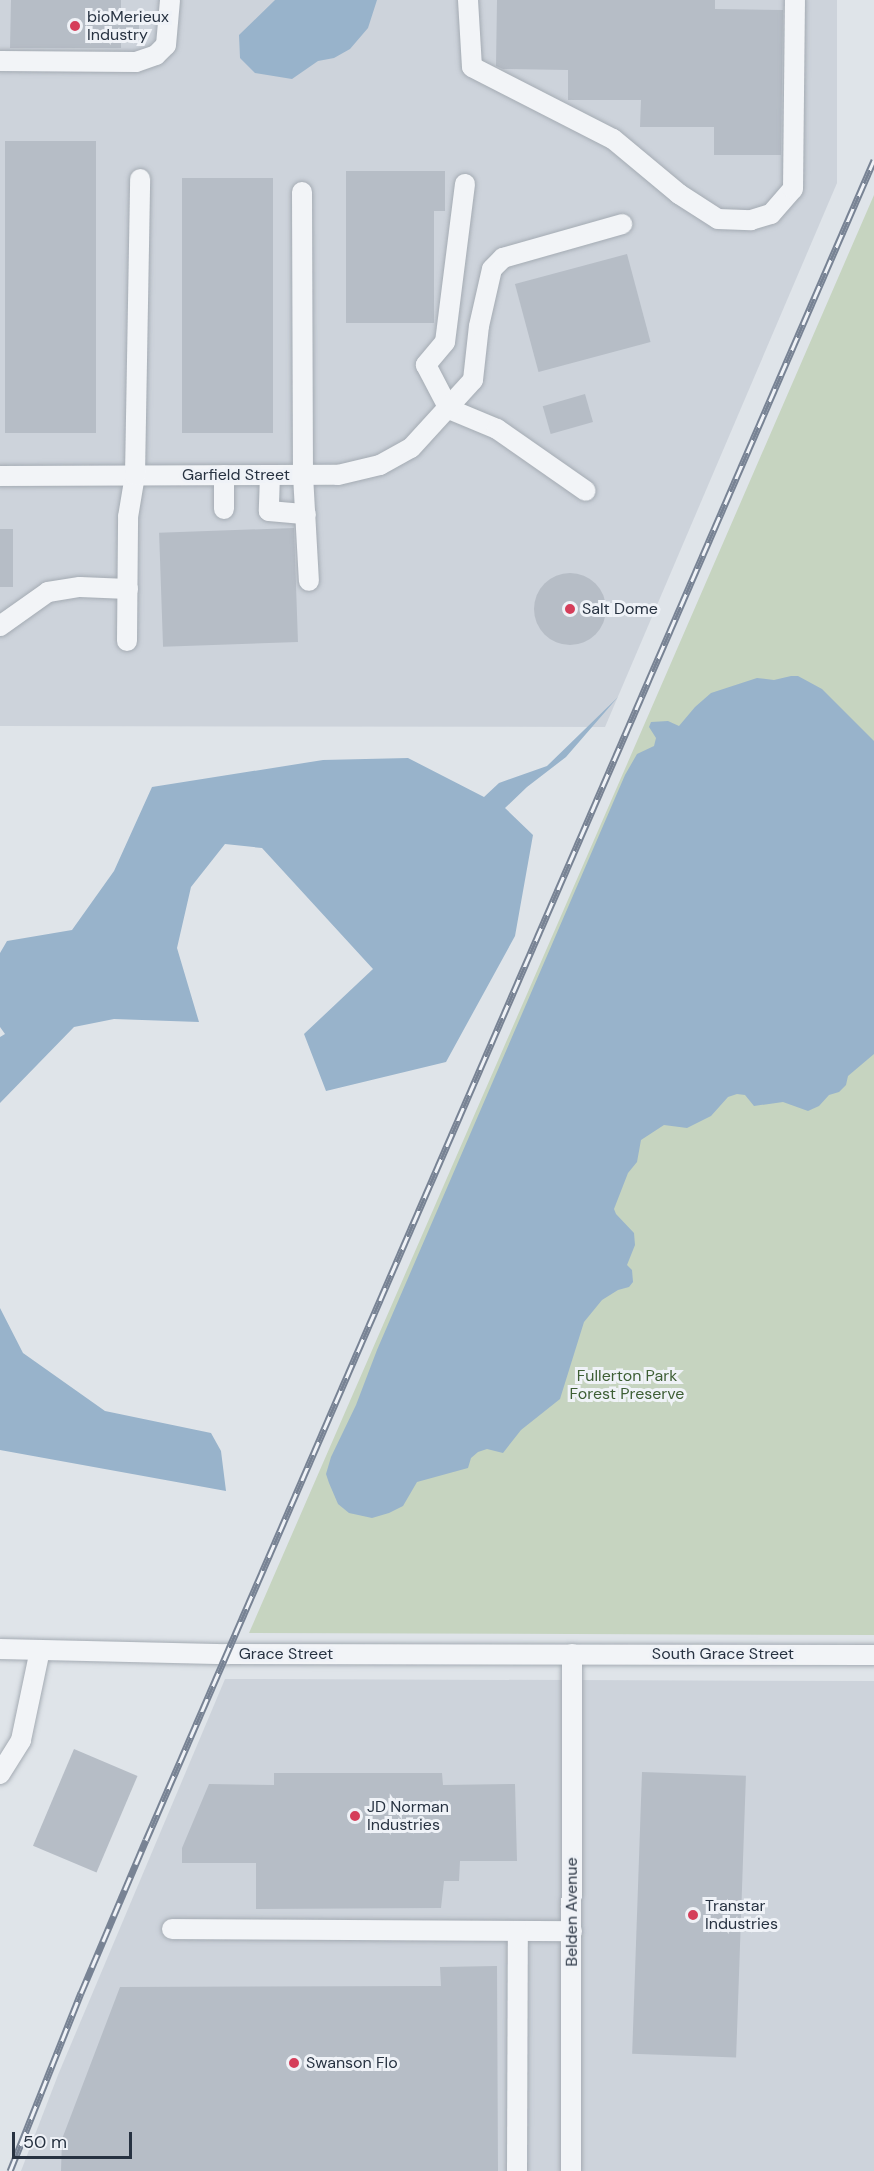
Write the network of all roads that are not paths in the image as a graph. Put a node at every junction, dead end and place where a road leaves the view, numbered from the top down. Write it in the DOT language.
graph roads {
  1 [pos="170,0"];
  2 [pos="468,0"];
  3 [pos="795,0"];
  4 [pos="0,61"];
  5 [pos="140,179"];
  6 [pos="465,184"];
  7 [pos="302,192"];
  8 [pos="622,224"];
  9 [pos="449,409"];
  10 [pos="270,475"];
  11 [pos="303,475"];
  12 [pos="0,476"];
  13 [pos="135,476"];
  14 [pos="224,476"];
  15 [pos="586,491"];
  16 [pos="224,509"];
  17 [pos="306,514"];
  18 [pos="309,580"];
  19 [pos="128,589"];
  20 [pos="0,626"];
  21 [pos="127,641"];
  22 [pos="0,1648"];
  23 [pos="40,1650"];
  24 [pos="572,1654"];
  25 [pos="874,1655"];
  26 [pos="0,1774"];
  27 [pos="172,1929"];
  28 [pos="518,1931"];
  29 [pos="572,1931"];
  30 [pos="517,2171"];
  31 [pos="571,2171"];
  1 -- 4 [label="street"];
  2 -- 3 [label="street"];
  5 -- 13 [label="street"];
  6 -- 9 [label="street"];
  7 -- 11 [label="street"];
  8 -- 9 [label="street, Garfield Street"];
  9 -- 11 [label="street, Garfield Street"];
  9 -- 15 [label="street"];
  10 -- 11 [label="street, Garfield Street"];
  10 -- 14 [label="street, Garfield Street"];
  10 -- 17 [label="street"];
  11 -- 17 [label="street"];
  12 -- 13 [label="street, Garfield Street"];
  13 -- 14 [label="street, Garfield Street"];
  13 -- 19 [label="street"];
  14 -- 16 [label="street"];
  17 -- 18 [label="street"];
  19 -- 20 [label="street"];
  19 -- 21 [label="street"];
  22 -- 23 [label="street, Grace Street"];
  23 -- 24 [label="street, Grace Street"];
  23 -- 26 [label="street"];
  24 -- 25 [label="street, South Grace Street"];
  24 -- 29 [label="street, Belden Avenue"];
  27 -- 28 [label="street"];
  28 -- 29 [label="street"];
  28 -- 30 [label="street"];
  29 -- 31 [label="street, Belden Avenue"];
}
